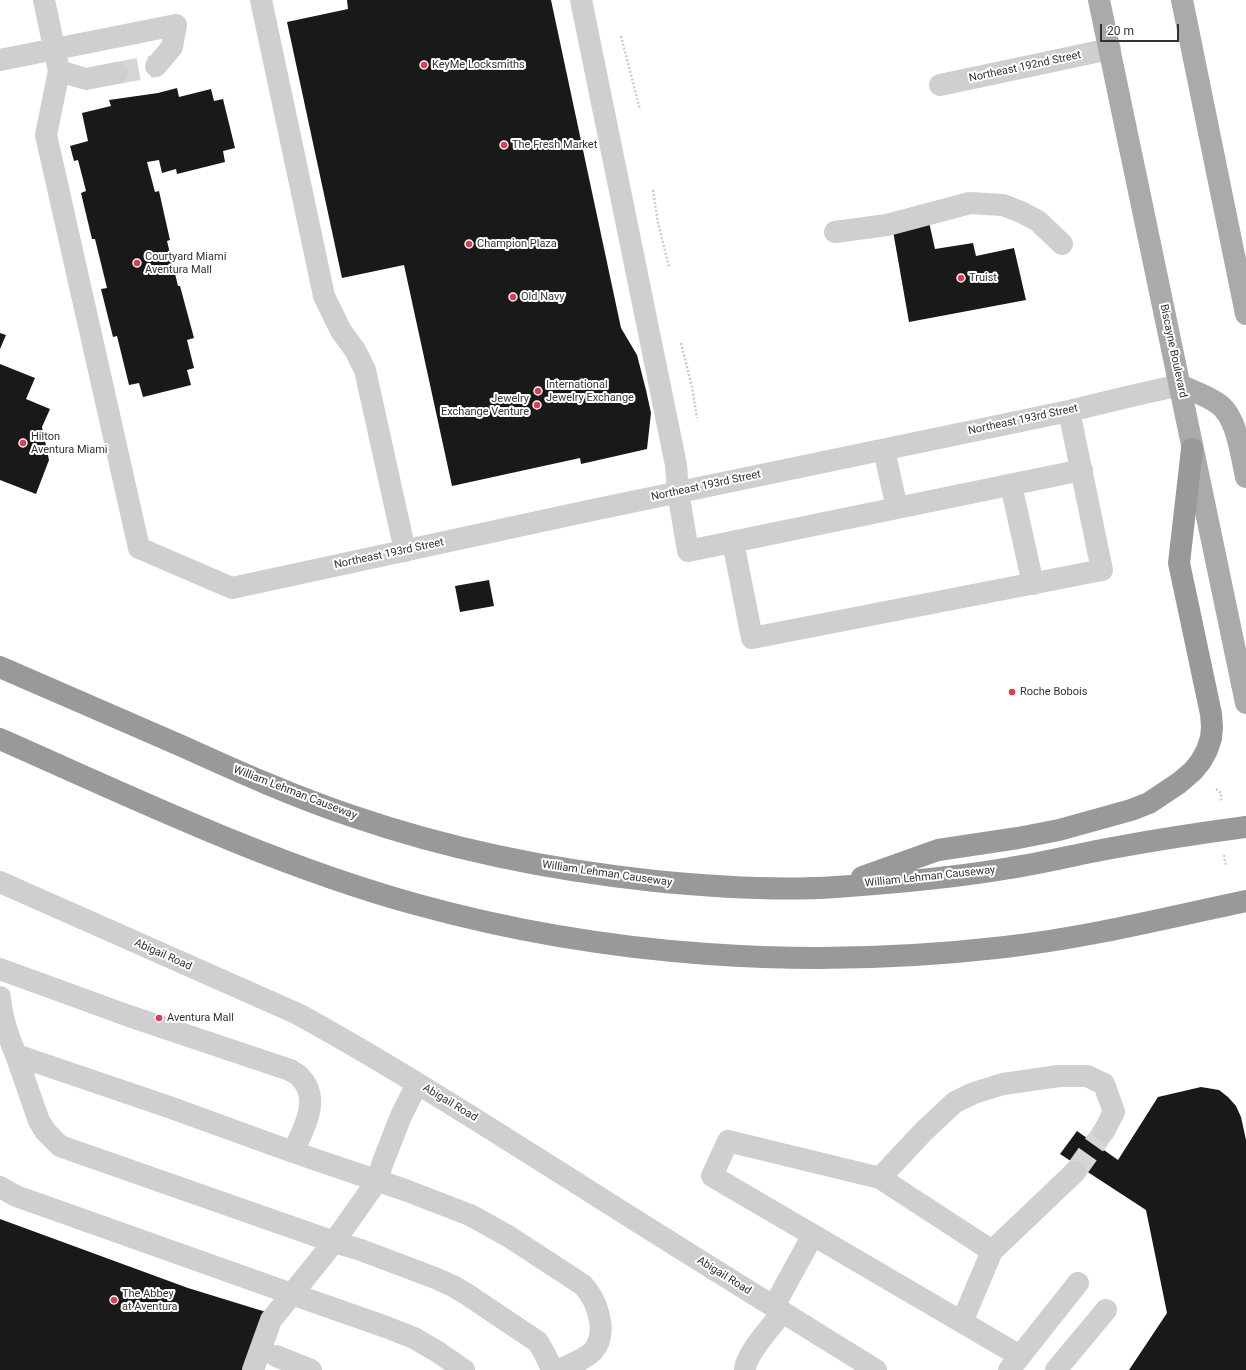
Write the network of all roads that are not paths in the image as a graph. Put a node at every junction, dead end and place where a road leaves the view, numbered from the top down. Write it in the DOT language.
graph roads {
  1 [pos="44,0"];
  2 [pos="261,0"];
  3 [pos="582,0"];
  4 [pos="1099,0"];
  5 [pos="1182,0"];
  6 [pos="1110,49"];
  7 [pos="54,50"];
  8 [pos="0,60"];
  9 [pos="156,66"];
  10 [pos="59,71"];
  11 [pos="117,73"];
  12 [pos="940,85"];
  13 [pos="835,232"];
  14 [pos="1062,244"];
  15 [pos="1246,314"];
  16 [pos="1180,385"];
  17 [pos="1069,411"];
  18 [pos="1192,449"];
  19 [pos="884,450"];
  20 [pos="1082,470"];
  21 [pos="1246,477"];
  22 [pos="1011,484"];
  23 [pos="678,492"];
  24 [pos="896,508"];
  25 [pos="733,542"];
  26 [pos="405,551"];
  27 [pos="1033,584"];
  28 [pos="0,667"];
  29 [pos="1246,703"];
  30 [pos="0,739"];
  31 [pos="1246,827"];
  32 [pos="0,882"];
  33 [pos="833,887"];
  34 [pos="1246,901"];
  35 [pos="3,970"];
  36 [pos="0,995"];
  37 [pos="16,1055"];
  38 [pos="417,1084"];
  39 [pos="1104,1131"];
  40 [pos="293,1152"];
  41 [pos="1075,1172"];
  42 [pos="880,1178"];
  43 [pos="377,1181"];
  44 [pos="0,1187"];
  45 [pos="814,1235"];
  46 [pos="334,1242"];
  47 [pos="992,1251"];
  48 [pos="1078,1283"];
  49 [pos="292,1294"];
  50 [pos="778,1309"];
  51 [pos="1106,1310"];
  52 [pos="962,1322"];
  53 [pos="276,1356"];
  54 [pos="1015,1363"];
  55 [pos="253,1370"];
  56 [pos="311,1370"];
  57 [pos="464,1370"];
  58 [pos="552,1370"];
  59 [pos="560,1370"];
  60 [pos="745,1370"];
  61 [pos="876,1370"];
  62 [pos="1056,1370"];
  1 -- 7 [label="street"];
  2 -- 26 [label="street"];
  3 -- 23 [label="street"];
  4 -- 6 [label="main road, Biscayne Boulevard"];
  5 -- 15 [label="main road"];
  6 -- 12 [label="street, Northeast 192nd Street"];
  6 -- 16 [label="main road, Biscayne Boulevard"];
  7 -- 8 [label="street"];
  7 -- 9 [label="street"];
  7 -- 10 [label="street"];
  10 -- 11 [label="street"];
  10 -- 26 [label="street, Northeast 193rd Street"];
  13 -- 14 [label="street"];
  16 -- 17 [label="street, Northeast 193rd Street"];
  16 -- 18 [label="main road, Biscayne Boulevard"];
  16 -- 21 [label="main road"];
  17 -- 19 [label="street, Northeast 193rd Street"];
  17 -- 20 [label="street"];
  18 -- 29 [label="main road, Biscayne Boulevard"];
  18 -- 33 [label="highway"];
  19 -- 23 [label="street, Northeast 193rd Street"];
  19 -- 24 [label="street"];
  20 -- 22 [label="street"];
  20 -- 27 [label="street"];
  22 -- 24 [label="street"];
  22 -- 27 [label="street"];
  23 -- 25 [label="street"];
  23 -- 26 [label="street, Northeast 193rd Street"];
  24 -- 25 [label="street"];
  25 -- 27 [label="street"];
  28 -- 33 [label="highway, William Lehman Causeway"];
  30 -- 34 [label="highway"];
  31 -- 33 [label="highway, William Lehman Causeway"];
  32 -- 38 [label="street, Abigail Road"];
  35 -- 36 [label="street"];
  35 -- 40 [label="street"];
  36 -- 37 [label="street"];
  37 -- 40 [label="street"];
  37 -- 46 [label="street"];
  38 -- 43 [label="street"];
  38 -- 50 [label="street, Abigail Road"];
  39 -- 42 [label="street"];
  40 -- 43 [label="street"];
  41 -- 47 [label="street"];
  42 -- 45 [label="street"];
  42 -- 47 [label="street"];
  43 -- 46 [label="street"];
  43 -- 59 [label="street"];
  44 -- 49 [label="street"];
  45 -- 50 [label="street"];
  45 -- 52 [label="street"];
  46 -- 49 [label="street"];
  46 -- 58 [label="street"];
  47 -- 52 [label="street"];
  48 -- 54 [label="street"];
  49 -- 55 [label="street"];
  49 -- 57 [label="street"];
  50 -- 60 [label="street"];
  50 -- 61 [label="street, Abigail Road"];
  51 -- 62 [label="street"];
  52 -- 54 [label="street"];
  53 -- 56 [label="street"];
}
